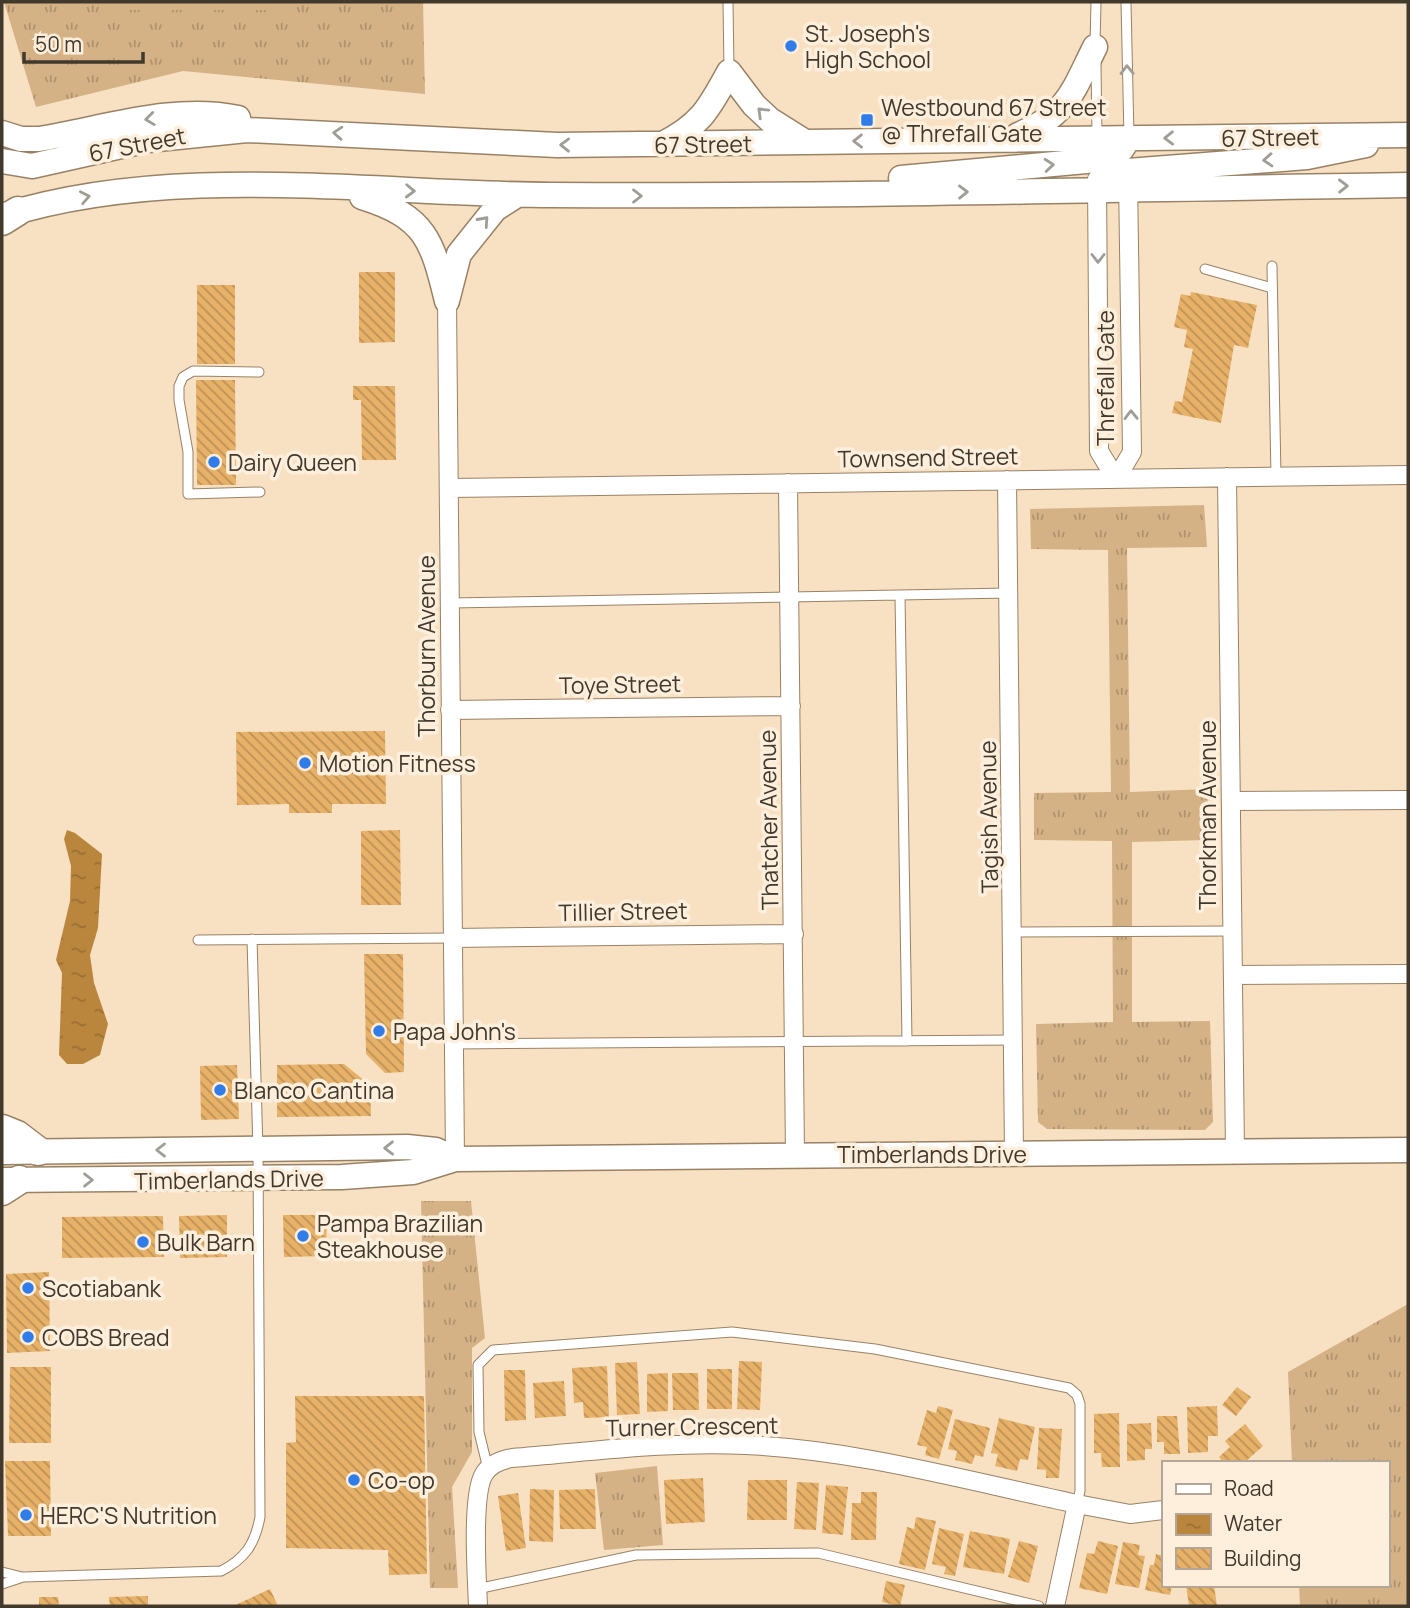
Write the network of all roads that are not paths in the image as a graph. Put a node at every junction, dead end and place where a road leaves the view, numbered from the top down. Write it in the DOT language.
graph roads {
  1 [pos="728,2"];
  2 [pos="1096,2"];
  3 [pos="1126,2"];
  4 [pos="1096,47"];
  5 [pos="729,72"];
  6 [pos="290,130"];
  7 [pos="2,134"];
  8 [pos="1408,135"];
  9 [pos="1129,138"];
  10 [pos="1007,140"];
  11 [pos="805,142"];
  12 [pos="660,145"];
  13 [pos="1097,149"];
  14 [pos="2,161"];
  15 [pos="1128,180"];
  16 [pos="1408,185"];
  17 [pos="338,189"];
  18 [pos="1097,190"];
  19 [pos="517,195"];
  20 [pos="713,196"];
  21 [pos="7,216"];
  22 [pos="1272,266"];
  23 [pos="1205,270"];
  24 [pos="1272,288"];
  25 [pos="447,301"];
  26 [pos="259,372"];
  27 [pos="1408,475"];
  28 [pos="1227,477"];
  29 [pos="1276,477"];
  30 [pos="1116,479"];
  31 [pos="1007,480"];
  32 [pos="788,483"];
  33 [pos="449,488"];
  34 [pos="260,492"];
  35 [pos="1009,593"];
  36 [pos="900,595"];
  37 [pos="790,597"];
  38 [pos="450,603"];
  39 [pos="791,706"];
  40 [pos="450,710"];
  41 [pos="1408,800"];
  42 [pos="1232,801"];
  43 [pos="1232,930"];
  44 [pos="1014,932"];
  45 [pos="794,934"];
  46 [pos="453,938"];
  47 [pos="252,939"];
  48 [pos="198,940"];
  49 [pos="1408,974"];
  50 [pos="1233,975"];
  51 [pos="1015,1040"];
  52 [pos="795,1041"];
  53 [pos="907,1041"];
  54 [pos="453,1044"];
  55 [pos="2,1129"];
  56 [pos="258,1150"];
  57 [pos="1408,1150"];
  58 [pos="38,1151"];
  59 [pos="2,1152"];
  60 [pos="1234,1152"];
  61 [pos="1014,1154"];
  62 [pos="795,1156"];
  63 [pos="455,1158"];
  64 [pos="259,1179"];
  65 [pos="8,1184"];
  66 [pos="488,1469"];
  67 [pos="1077,1504"];
  68 [pos="1162,1510"];
  69 [pos="2,1572"];
  70 [pos="23,1577"];
  71 [pos="2,1584"];
  72 [pos="478,1598"];
  73 [pos="1039,1606"];
  74 [pos="1055,1606"];
  1 -- 5 [label="lane"];
  2 -- 4 [label="lane"];
  9 -- 3 [label="lane, one-way"];
  4 -- 10 [label="main road"];
  4 -- 13 [label="lane"];
  11 -- 5 [label="main road, one-way"];
  5 -- 12 [label="main road"];
  6 -- 7 [label="main road, one-way"];
  12 -- 6 [label="main road, 67 Street, one-way"];
  6 -- 14 [label="main road, 67 Street"];
  8 -- 9 [label="main road, 67 Street, one-way"];
  8 -- 15 [label="main road, one-way"];
  9 -- 13 [label="main road, 67 Street"];
  9 -- 15 [label="street, Threfall Gate"];
  10 -- 11 [label="main road, 67 Street, one-way"];
  10 -- 13 [label="main road, 67 Street"];
  11 -- 12 [label="main road, 67 Street"];
  13 -- 18 [label="street, Threfall Gate"];
  20 -- 13 [label="main road, one-way"];
  15 -- 16 [label="main road, one-way"];
  15 -- 18 [label="main road"];
  30 -- 15 [label="street, Threfall Gate, one-way"];
  17 -- 19 [label="main road, 67 Street, one-way"];
  21 -- 17 [label="main road, 67 Street, one-way"];
  17 -- 25 [label="main road"];
  20 -- 18 [label="main road, 67 Street, one-way"];
  18 -- 30 [label="street, Threfall Gate, one-way"];
  19 -- 20 [label="main road, 67 Street, one-way"];
  25 -- 19 [label="main road, one-way"];
  22 -- 24 [label="lane"];
  23 -- 24 [label="lane"];
  24 -- 29 [label="lane"];
  25 -- 33 [label="street, Thorburn Avenue"];
  26 -- 34 [label="lane"];
  27 -- 29 [label="street, Townsend Street"];
  28 -- 29 [label="street, Townsend Street"];
  28 -- 30 [label="street, Townsend Street"];
  28 -- 42 [label="street, Thorkman Avenue"];
  30 -- 31 [label="street, Townsend Street"];
  31 -- 32 [label="street, Townsend Street"];
  31 -- 35 [label="street, Tagish Avenue"];
  32 -- 33 [label="street, Townsend Street"];
  32 -- 37 [label="street, Thatcher Avenue"];
  33 -- 38 [label="street, Thorburn Avenue"];
  35 -- 36 [label="lane"];
  35 -- 44 [label="street, Tagish Avenue"];
  36 -- 37 [label="lane"];
  36 -- 53 [label="lane"];
  37 -- 38 [label="lane"];
  37 -- 39 [label="street, Thatcher Avenue"];
  38 -- 40 [label="street, Thorburn Avenue"];
  39 -- 40 [label="street, Toye Street"];
  39 -- 45 [label="street, Thatcher Avenue"];
  40 -- 46 [label="street, Thorburn Avenue"];
  41 -- 42 [label="street"];
  42 -- 43 [label="street, Thorkman Avenue"];
  43 -- 44 [label="lane"];
  43 -- 50 [label="street, Thorkman Avenue"];
  44 -- 51 [label="street, Tagish Avenue"];
  45 -- 46 [label="street, Tillier Street"];
  45 -- 52 [label="street, Thatcher Avenue"];
  46 -- 47 [label="lane"];
  46 -- 54 [label="street, Thorburn Avenue"];
  47 -- 48 [label="lane"];
  47 -- 56 [label="lane"];
  49 -- 50 [label="street"];
  50 -- 60 [label="street, Thorkman Avenue"];
  51 -- 53 [label="lane"];
  51 -- 61 [label="street, Tagish Avenue"];
  52 -- 53 [label="lane"];
  52 -- 54 [label="lane"];
  52 -- 62 [label="street, Thatcher Avenue"];
  54 -- 63 [label="street, Thorburn Avenue"];
  55 -- 58 [label="main road"];
  56 -- 58 [label="main road, Timberlands Drive, one-way"];
  63 -- 56 [label="main road, Timberlands Drive, one-way"];
  56 -- 64 [label="lane"];
  57 -- 60 [label="main road, Timberlands Drive"];
  58 -- 59 [label="main road, Timberlands Drive"];
  60 -- 61 [label="main road, Timberlands Drive"];
  61 -- 62 [label="main road, Timberlands Drive"];
  62 -- 63 [label="main road, Timberlands Drive"];
  63 -- 64 [label="main road, Timberlands Drive"];
  65 -- 64 [label="main road, Timberlands Drive, one-way"];
  64 -- 70 [label="lane"];
  66 -- 67 [label="street, Turner Crescent"];
  66 -- 67 [label="lane"];
  66 -- 72 [label="street"];
  67 -- 68 [label="street, Turner Crescent"];
  67 -- 74 [label="street"];
  69 -- 70 [label="lane"];
  70 -- 71 [label="lane"];
  72 -- 73 [label="lane"];
}
